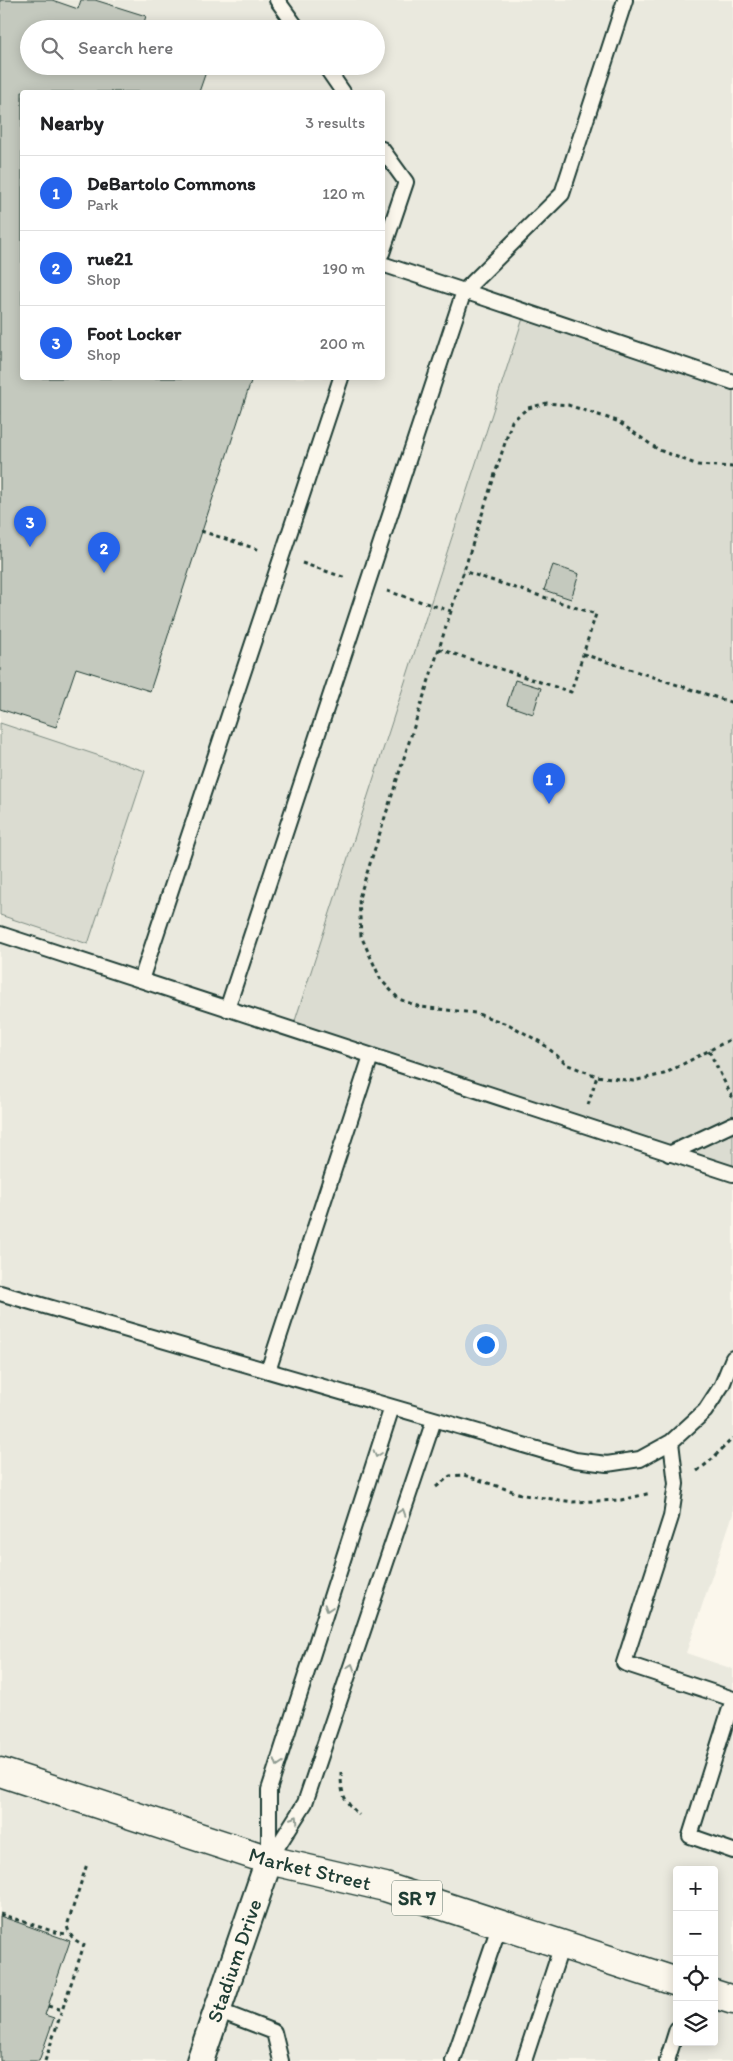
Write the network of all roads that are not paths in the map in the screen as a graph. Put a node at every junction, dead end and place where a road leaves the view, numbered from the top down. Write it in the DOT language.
graph roads {
  1 [pos="277,0"];
  2 [pos="625,0"];
  3 [pos="291,20"];
  4 [pos="331,75"];
  5 [pos="342,90"];
  6 [pos="385,153"];
  7 [pos="385,244"];
  8 [pos="385,265"];
  9 [pos="464,291"];
  10 [pos="340,380"];
  11 [pos="733,382"];
  12 [pos="0,934"];
  13 [pos="141,980"];
  14 [pos="227,1009"];
  15 [pos="371,1056"];
  16 [pos="733,1124"];
  17 [pos="669,1154"];
  18 [pos="733,1174"];
  19 [pos="0,1293"];
  20 [pos="733,1358"];
  21 [pos="268,1371"];
  22 [pos="392,1407"];
  23 [pos="434,1420"];
  24 [pos="671,1442"];
  25 [pos="733,1699"];
  26 [pos="0,1772"];
  27 [pos="733,1851"];
  28 [pos="269,1860"];
  29 [pos="500,1924"];
  30 [pos="562,1945"];
  31 [pos="673,1981"];
  32 [pos="718,1995"];
  33 [pos="733,2000"];
  34 [pos="217,2010"];
  35 [pos="533,2033"];
  36 [pos="673,2042"];
  37 [pos="200,2061"];
  38 [pos="281,2061"];
  39 [pos="453,2061"];
  40 [pos="524,2061"];
  41 [pos="531,2061"];
  42 [pos="667,2061"];
  1 -- 3 [label="lane"];
  2 -- 9 [label="lane"];
  4 -- 5 [label="lane"];
  6 -- 7 [label="lane"];
  8 -- 9 [label="lane"];
  9 -- 11 [label="lane"];
  9 -- 14 [label="lane"];
  10 -- 13 [label="lane"];
  12 -- 13 [label="lane"];
  13 -- 14 [label="lane"];
  14 -- 15 [label="lane"];
  15 -- 17 [label="lane"];
  15 -- 21 [label="lane"];
  16 -- 17 [label="lane"];
  17 -- 18 [label="lane"];
  19 -- 21 [label="lane"];
  20 -- 24 [label="lane"];
  21 -- 22 [label="lane"];
  22 -- 23 [label="lane"];
  22 -- 28 [label="lane, one-way"];
  23 -- 24 [label="lane"];
  28 -- 23 [label="lane, one-way"];
  24 -- 25 [label="lane"];
  25 -- 27 [label="lane"];
  26 -- 28 [label="main road, Market Street / SR 7"];
  28 -- 29 [label="main road, Market Street / SR 7"];
  28 -- 34 [label="street, Stadium Drive"];
  29 -- 30 [label="main road, Market Street / SR 7"];
  29 -- 39 [label="lane"];
  30 -- 31 [label="main road, Market Street / SR 7"];
  30 -- 35 [label="lane"];
  32 -- 33 [label="main road"];
  34 -- 37 [label="street, Stadium Drive"];
  34 -- 38 [label="lane"];
  35 -- 40 [label="lane"];
  35 -- 41 [label="lane"];
  36 -- 42 [label="lane"];
}
